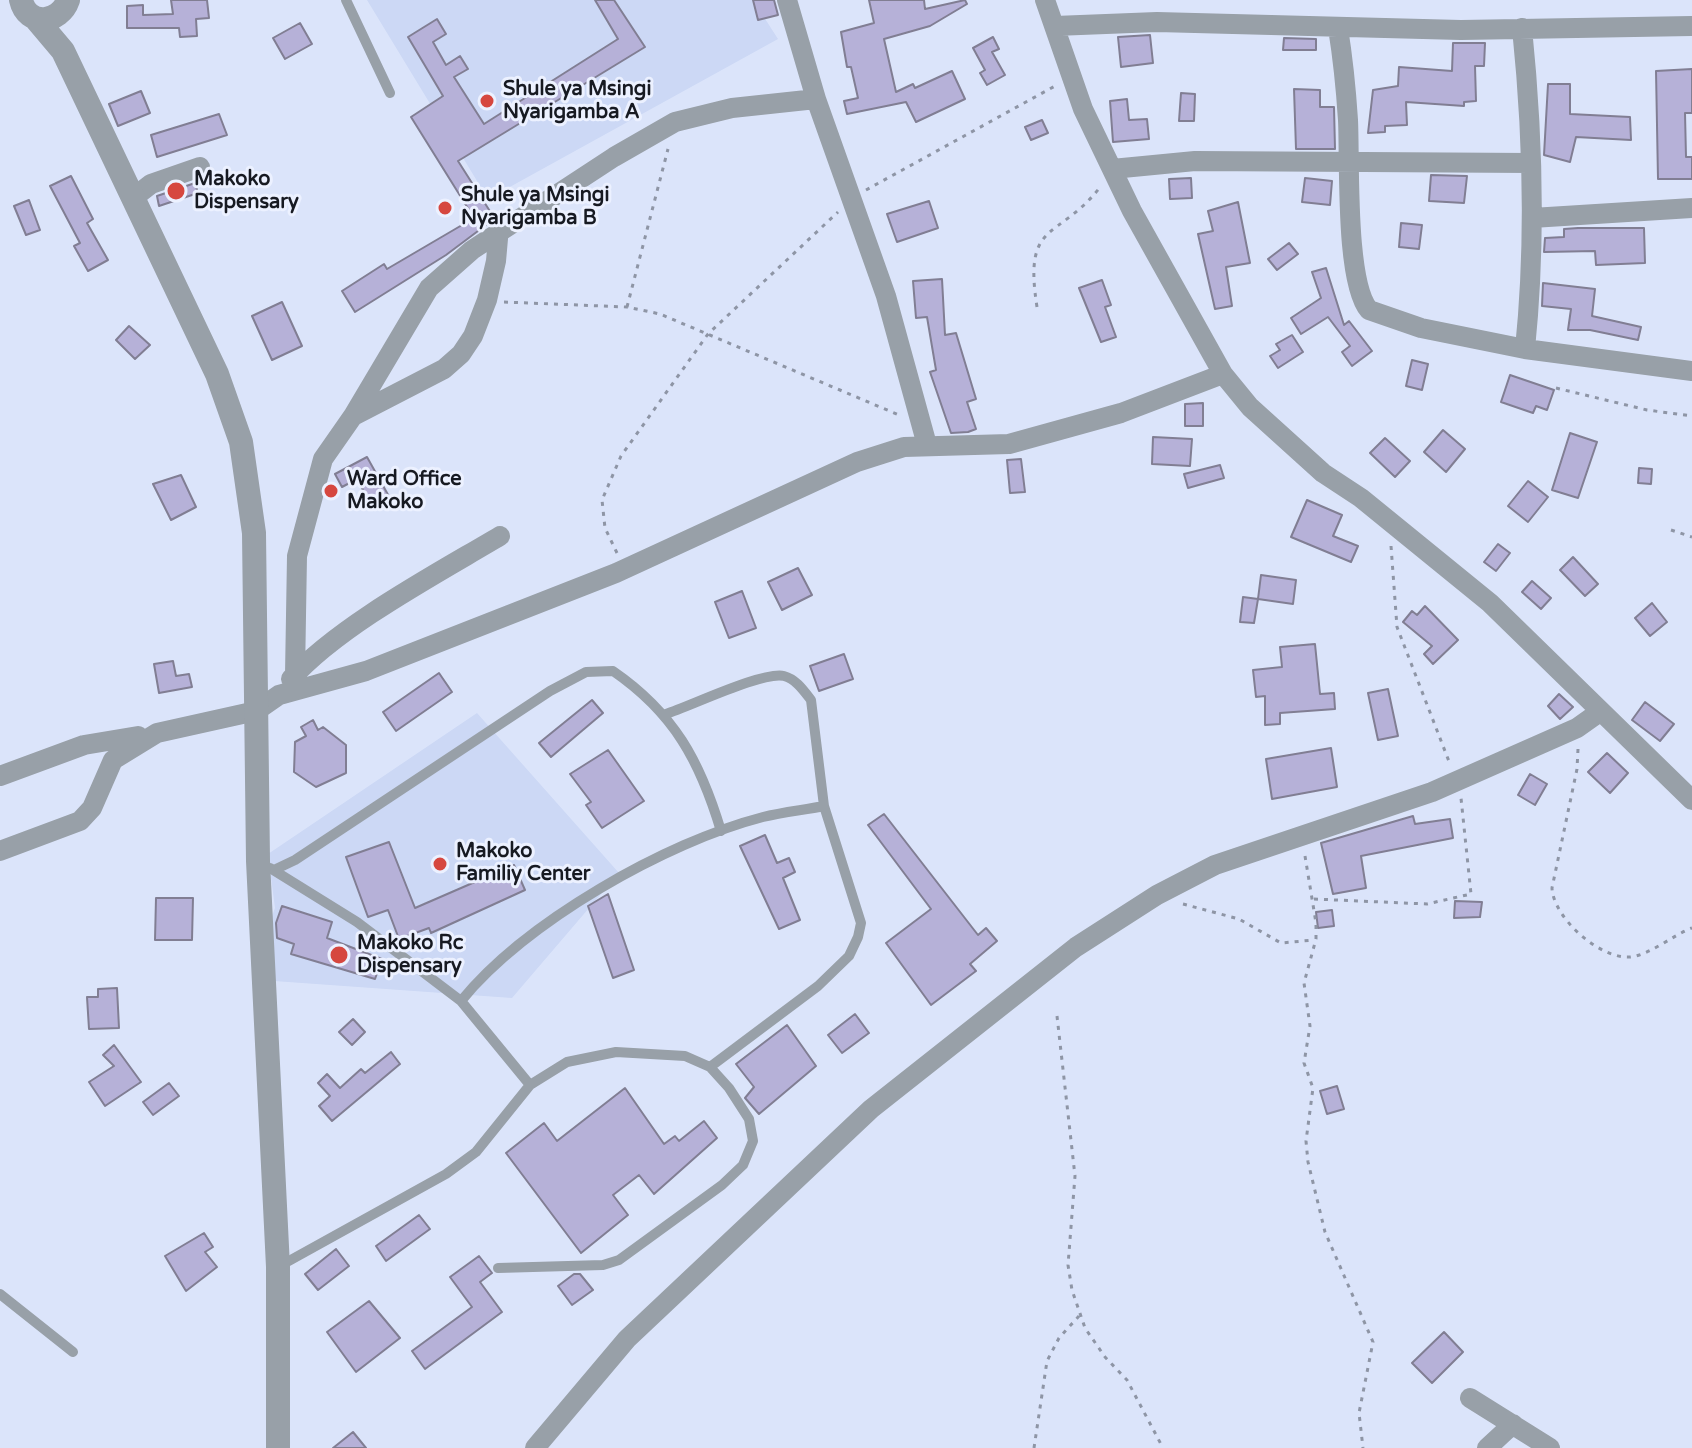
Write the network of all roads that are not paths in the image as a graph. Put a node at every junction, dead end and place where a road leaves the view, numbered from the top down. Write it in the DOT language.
graph roads {
  1 [pos="346,0"];
  2 [pos="787,0"];
  3 [pos="1045,0"];
  4 [pos="65,6"];
  5 [pos="23,7"];
  6 [pos="1055,26"];
  7 [pos="1692,26"];
  8 [pos="1338,28"];
  9 [pos="1522,28"];
  10 [pos="63,51"];
  11 [pos="390,93"];
  12 [pos="816,99"];
  13 [pos="1348,162"];
  14 [pos="1531,163"];
  15 [pos="200,167"];
  16 [pos="1112,169"];
  17 [pos="133,198"];
  18 [pos="1692,208"];
  19 [pos="1532,218"];
  20 [pos="499,227"];
  21 [pos="1525,349"];
  22 [pos="1692,371"];
  23 [pos="1223,374"];
  24 [pos="353,416"];
  25 [pos="927,445"];
  26 [pos="500,536"];
  27 [pos="295,675"];
  28 [pos="279,695"];
  29 [pos="256,711"];
  30 [pos="1601,711"];
  31 [pos="666,714"];
  32 [pos="157,733"];
  33 [pos="0,776"];
  34 [pos="1692,800"];
  35 [pos="824,806"];
  36 [pos="721,831"];
  37 [pos="0,851"];
  38 [pos="266,865"];
  39 [pos="461,1001"];
  40 [pos="710,1067"];
  41 [pos="530,1085"];
  42 [pos="278,1267"];
  43 [pos="498,1268"];
  44 [pos="0,1294"];
  45 [pos="73,1352"];
  46 [pos="1470,1398"];
  47 [pos="1513,1424"];
  48 [pos="278,1448"];
  49 [pos="535,1448"];
  50 [pos="1487,1448"];
  51 [pos="1550,1448"];
  1 -- 11 [label="lane"];
  2 -- 12 [label="street"];
  3 -- 6 [label="street"];
  4 -- 5 [label="street"];
  4 -- 10 [label="street"];
  5 -- 10 [label="street"];
  6 -- 8 [label="street"];
  6 -- 16 [label="street"];
  7 -- 9 [label="street"];
  8 -- 9 [label="street"];
  8 -- 13 [label="street"];
  9 -- 14 [label="street"];
  10 -- 17 [label="street"];
  12 -- 20 [label="street"];
  12 -- 25 [label="street"];
  13 -- 14 [label="street"];
  13 -- 16 [label="street"];
  13 -- 21 [label="street"];
  14 -- 19 [label="street"];
  15 -- 17 [label="street"];
  16 -- 23 [label="street"];
  17 -- 29 [label="street"];
  18 -- 19 [label="street"];
  19 -- 21 [label="street"];
  20 -- 24 [label="street"];
  20 -- 24 [label="street"];
  21 -- 22 [label="street"];
  23 -- 25 [label="street"];
  23 -- 30 [label="street"];
  24 -- 27 [label="street"];
  25 -- 28 [label="street"];
  26 -- 27 [label="street"];
  27 -- 28 [label="street"];
  28 -- 29 [label="street"];
  29 -- 32 [label="street"];
  29 -- 38 [label="street"];
  30 -- 34 [label="street"];
  30 -- 49 [label="street"];
  31 -- 35 [label="lane"];
  31 -- 36 [label="lane"];
  31 -- 38 [label="lane"];
  32 -- 33 [label="street"];
  32 -- 37 [label="street"];
  35 -- 36 [label="lane"];
  35 -- 40 [label="lane"];
  36 -- 39 [label="lane"];
  38 -- 39 [label="lane"];
  38 -- 42 [label="street"];
  39 -- 41 [label="lane"];
  40 -- 41 [label="lane"];
  40 -- 43 [label="lane"];
  41 -- 42 [label="lane"];
  42 -- 48 [label="street"];
  44 -- 45 [label="lane"];
  46 -- 47 [label="street"];
  47 -- 50 [label="street"];
  47 -- 51 [label="street"];
}
